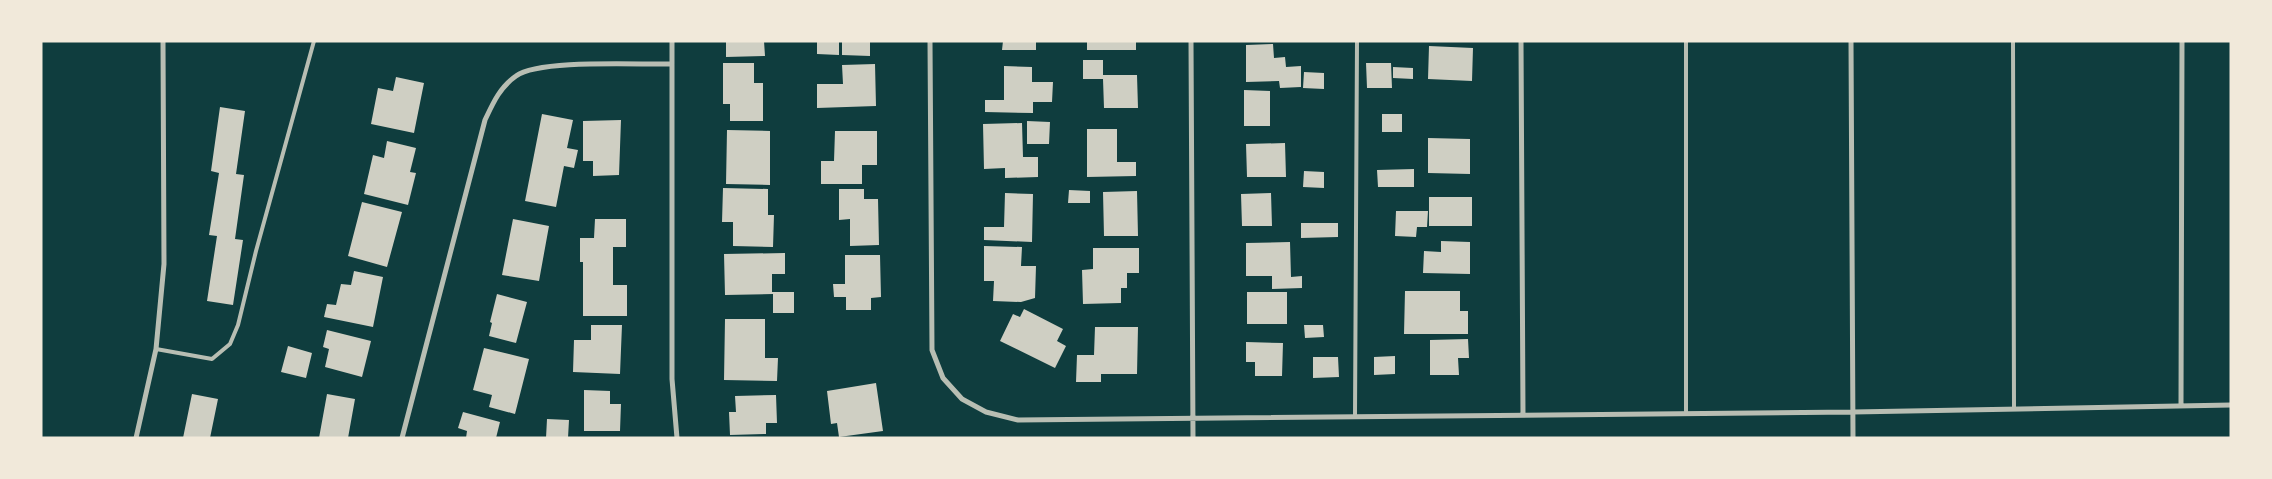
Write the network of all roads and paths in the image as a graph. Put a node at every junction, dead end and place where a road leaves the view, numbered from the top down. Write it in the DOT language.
graph roads {
  1 [pos="162,41"];
  2 [pos="314,41"];
  3 [pos="672,41"];
  4 [pos="930,41"];
  5 [pos="1191,41"];
  6 [pos="1357,41"];
  7 [pos="1521,41"];
  8 [pos="1686,41"];
  9 [pos="1851,41"];
  10 [pos="2013,41"];
  11 [pos="2182,41"];
  12 [pos="672,64"];
  13 [pos="156,349"];
  14 [pos="2181,405"];
  15 [pos="2231,405"];
  16 [pos="2014,409"];
  17 [pos="1853,412"];
  18 [pos="1686,414"];
  19 [pos="1523,415"];
  20 [pos="1355,417"];
  21 [pos="1193,420"];
  22 [pos="136,438"];
  23 [pos="402,438"];
  24 [pos="677,438"];
  25 [pos="1194,438"];
  26 [pos="1853,438"];
  1 -- 13 [label="street"];
  2 -- 13 [label="lane"];
  3 -- 12 [label="street"];
  4 -- 21 [label="street"];
  5 -- 21 [label="street"];
  6 -- 20 [label="lane"];
  7 -- 19 [label="street"];
  8 -- 18 [label="lane"];
  9 -- 17 [label="street"];
  10 -- 16 [label="lane"];
  11 -- 14 [label="street"];
  12 -- 23 [label="street"];
  12 -- 24 [label="street"];
  13 -- 22 [label="street"];
  14 -- 15 [label="street"];
  14 -- 16 [label="street"];
  16 -- 17 [label="street"];
  17 -- 18 [label="street"];
  17 -- 26 [label="street"];
  18 -- 19 [label="street"];
  19 -- 20 [label="street"];
  20 -- 21 [label="street"];
  21 -- 25 [label="street"];
}
